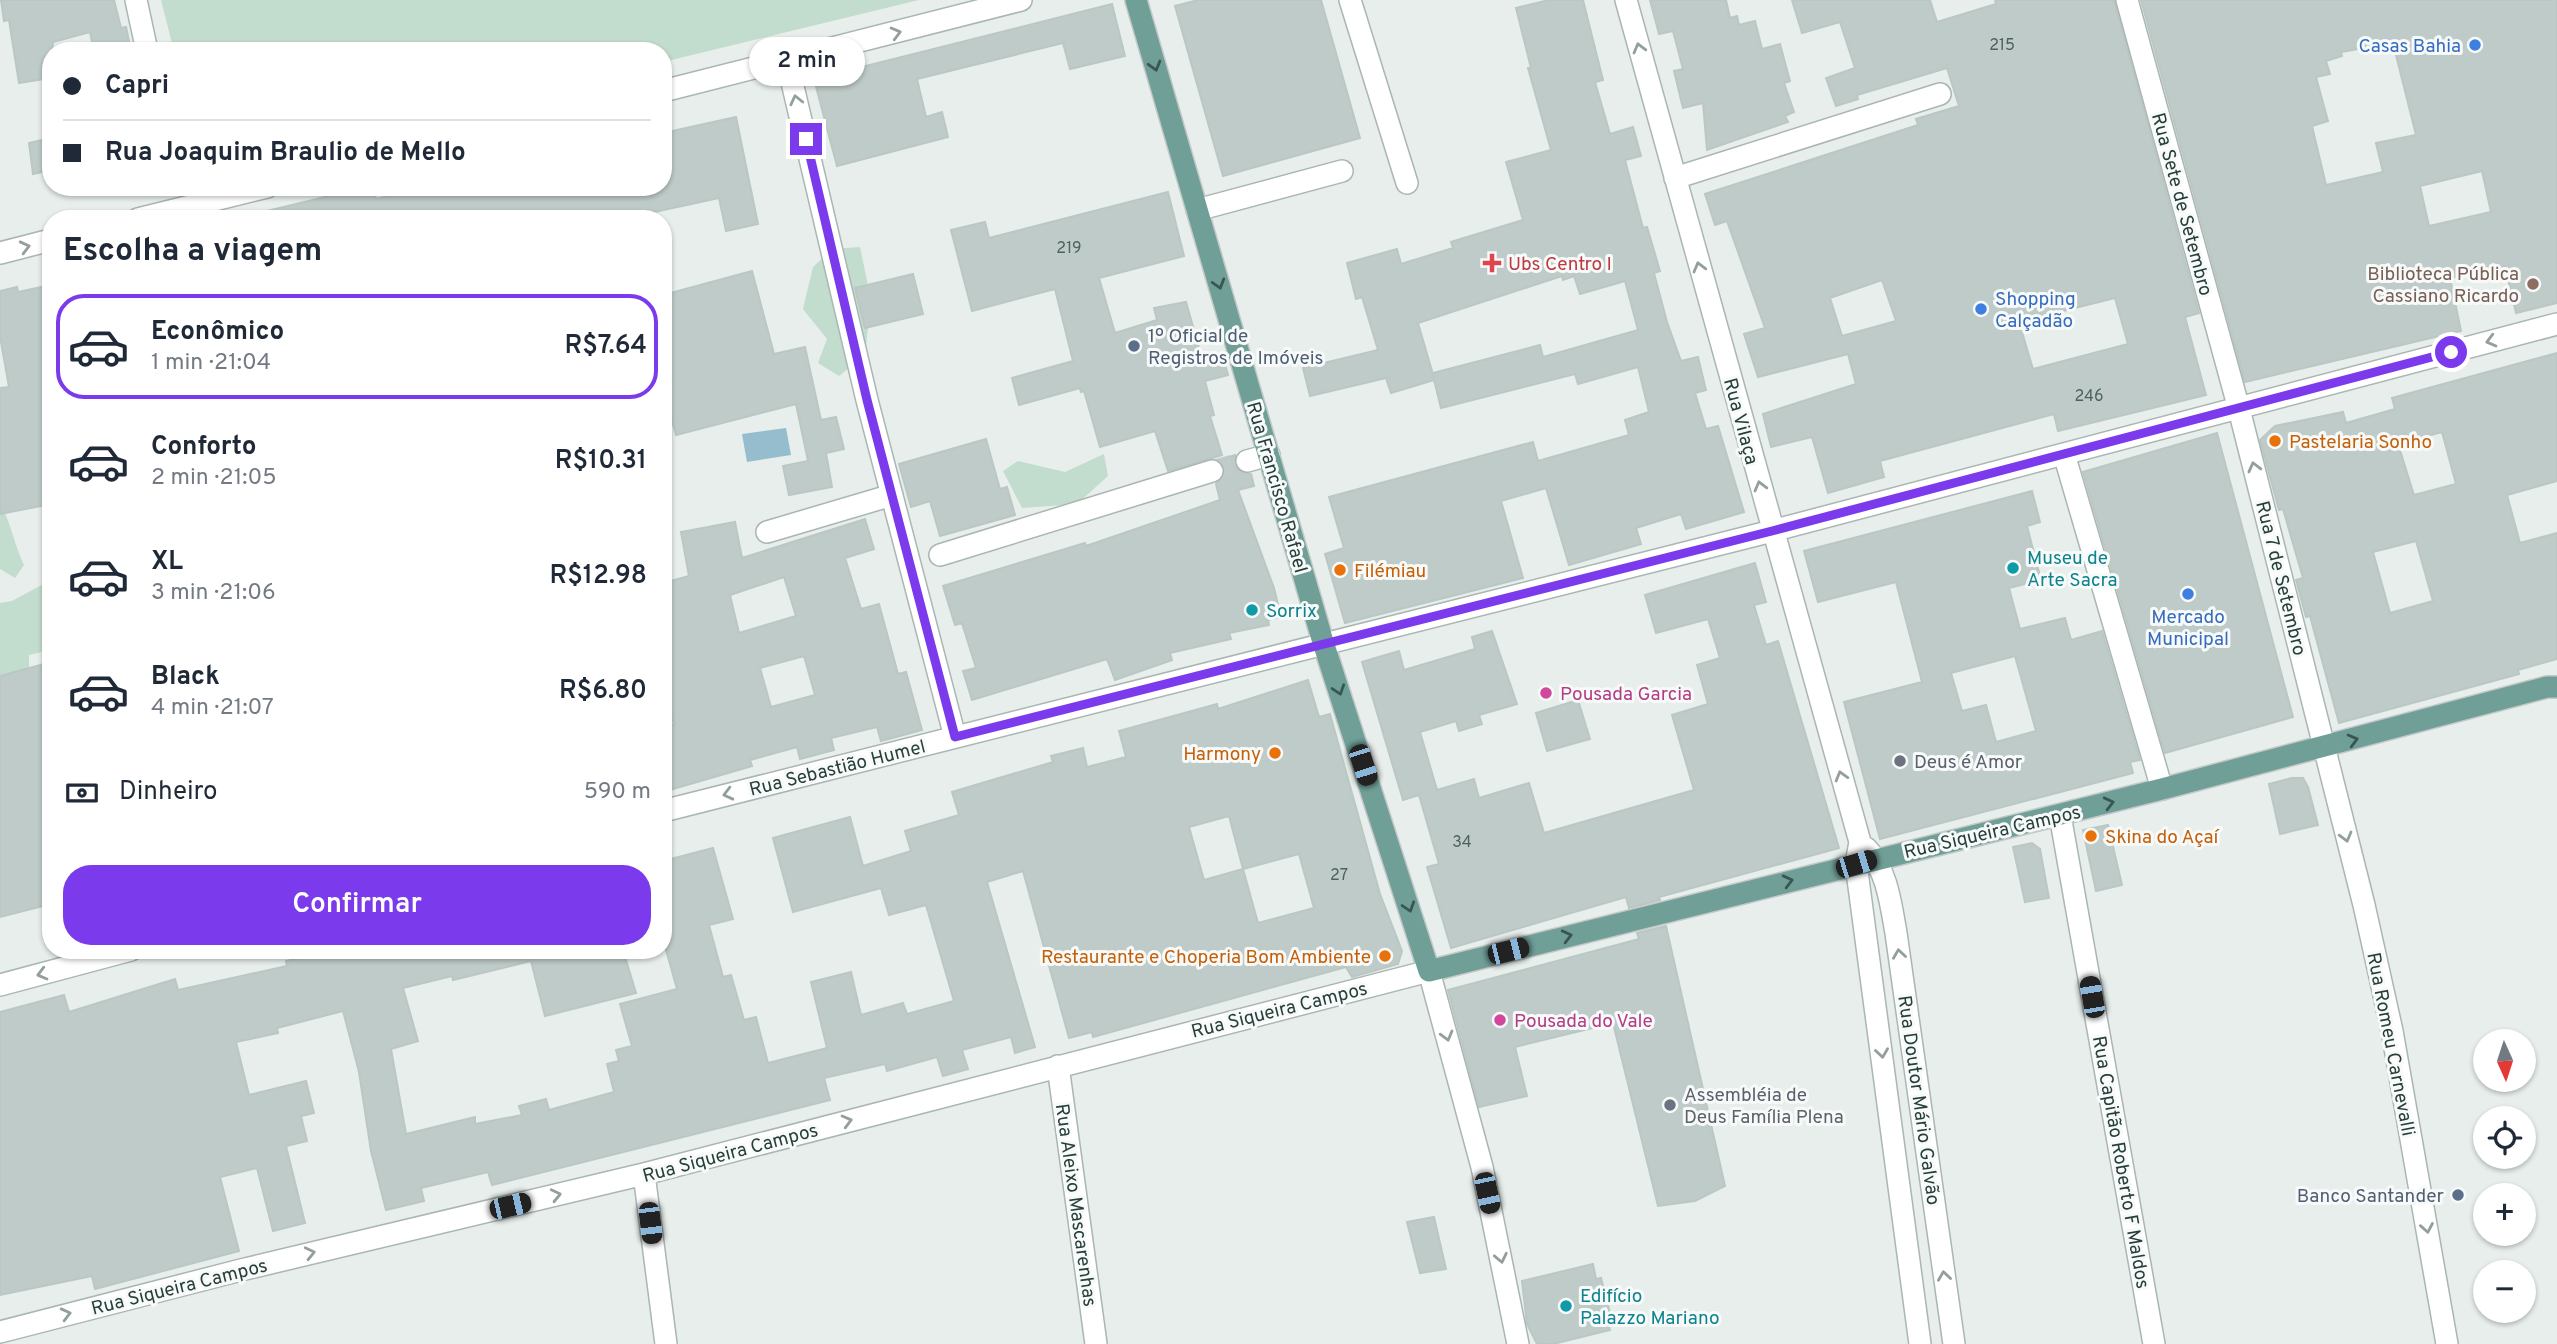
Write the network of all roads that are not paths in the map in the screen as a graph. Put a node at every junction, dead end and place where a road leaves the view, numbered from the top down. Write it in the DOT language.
graph roads {
  1 [pos="136,0"];
  2 [pos="1020,0"];
  3 [pos="1136,0"];
  4 [pos="1350,0"];
  5 [pos="1626,0"];
  6 [pos="2127,0"];
  7 [pos="146,42"];
  8 [pos="787,61"];
  9 [pos="672,89"];
  10 [pos="1940,94"];
  11 [pos="1342,172"];
  12 [pos="1675,178"];
  13 [pos="1407,183"];
  14 [pos="181,197"];
  15 [pos="156,210"];
  16 [pos="1197,210"];
  17 [pos="42,242"];
  18 [pos="0,253"];
  19 [pos="2557,324"];
  20 [pos="2239,409"];
  21 [pos="2064,454"];
  22 [pos="1269,455"];
  23 [pos="1247,461"];
  24 [pos="1212,471"];
  25 [pos="892,495"];
  26 [pos="1772,531"];
  27 [pos="767,532"];
  28 [pos="940,555"];
  29 [pos="1323,642"];
  30 [pos="2557,687"];
  31 [pos="955,737"];
  32 [pos="2324,747"];
  33 [pos="2162,789"];
  34 [pos="672,809"];
  35 [pos="2060,815"];
  36 [pos="1866,861"];
  37 [pos="97,959"];
  38 [pos="1429,971"];
  39 [pos="0,985"];
  40 [pos="1058,1066"];
  41 [pos="644,1174"];
  42 [pos="0,1332"];
  43 [pos="666,1344"];
  44 [pos="1096,1344"];
  45 [pos="1518,1344"];
  46 [pos="1920,1344"];
  47 [pos="1954,1344"];
  48 [pos="2154,1344"];
  49 [pos="2447,1344"];
  1 -- 7 [label="street"];
  8 -- 2 [label="street, one-way"];
  3 -- 16 [label="main road, Rua Francisco Rafael, one-way"];
  4 -- 13 [label="street"];
  12 -- 5 [label="street, Rua Vilaça, one-way"];
  6 -- 20 [label="street, Rua Sete de Setembro"];
  8 -- 9 [label="street"];
  25 -- 8 [label="street, one-way"];
  10 -- 12 [label="street"];
  11 -- 16 [label="street"];
  26 -- 12 [label="street, Rua Vilaça, one-way"];
  14 -- 15 [label="street"];
  16 -- 22 [label="main road, Rua Francisco Rafael, one-way"];
  18 -- 17 [label="street, one-way"];
  19 -- 20 [label="street, Rua Sebastião Humel, one-way"];
  20 -- 21 [label="street, Rua Sebastião Humel"];
  32 -- 20 [label="street, Rua 7 de Setembro, one-way"];
  21 -- 26 [label="street, Rua Sebastião Humel"];
  21 -- 33 [label="street"];
  22 -- 23 [label="street"];
  22 -- 29 [label="main road, Rua Francisco Rafael"];
  24 -- 28 [label="street"];
  25 -- 27 [label="street"];
  25 -- 31 [label="street"];
  26 -- 29 [label="street, Rua Sebastião Humel"];
  36 -- 26 [label="street, Rua Vilaça, one-way"];
  29 -- 31 [label="street, Rua Sebastião Humel"];
  29 -- 38 [label="main road, Rua Francisco Rafael, one-way"];
  32 -- 30 [label="main road, Rua Siqueira Campos, one-way"];
  31 -- 34 [label="street, Rua Sebastião Humel, one-way"];
  32 -- 33 [label="main road, Rua Siqueira Campos"];
  32 -- 49 [label="street, Rua Romeu Carnevalli, one-way"];
  35 -- 33 [label="main road, Rua Siqueira Campos, one-way"];
  35 -- 36 [label="main road, Rua Siqueira Campos"];
  35 -- 48 [label="street, Rua Capitão Roberto F Maldos"];
  38 -- 36 [label="main road, Rua Siqueira Campos, one-way"];
  36 -- 46 [label="street, Rua Doutor Mário Galvão, one-way"];
  47 -- 36 [label="street, Rua Doutor Mário Galvão, one-way"];
  37 -- 39 [label="street, one-way"];
  38 -- 40 [label="street, Rua Siqueira Campos"];
  38 -- 45 [label="street, one-way"];
  41 -- 40 [label="street, Rua Siqueira Campos, one-way"];
  40 -- 44 [label="street, Rua Aleixo Mascarenhas"];
  42 -- 41 [label="street, Rua Siqueira Campos, one-way"];
  41 -- 43 [label="street"];
}
